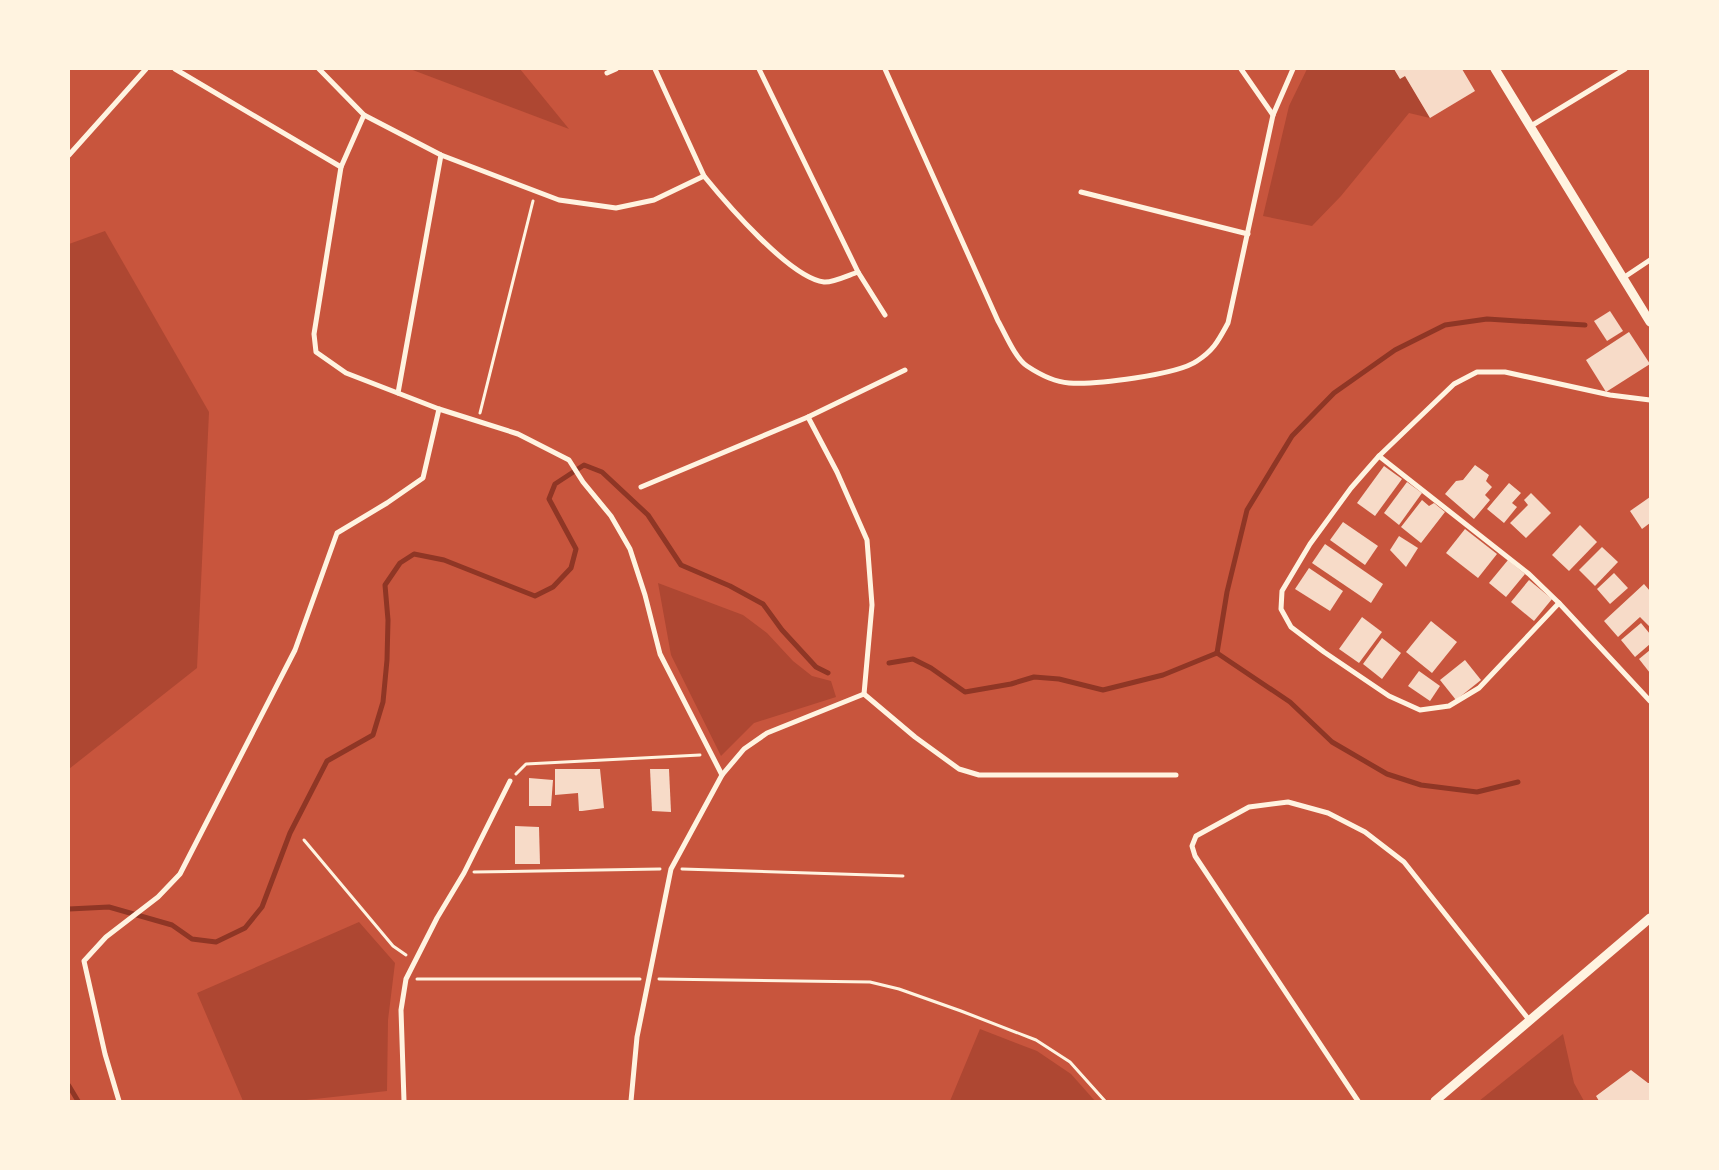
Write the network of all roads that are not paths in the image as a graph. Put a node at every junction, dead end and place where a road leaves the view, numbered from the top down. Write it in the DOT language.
graph roads {
  1 [pos="146,69"];
  2 [pos="175,69"];
  3 [pos="319,69"];
  4 [pos="616,69"];
  5 [pos="655,69"];
  6 [pos="759,69"];
  7 [pos="885,69"];
  8 [pos="1241,69"];
  9 [pos="1293,69"];
  10 [pos="1495,69"];
  11 [pos="1625,69"];
  12 [pos="607,73"];
  13 [pos="364,115"];
  14 [pos="1273,115"];
  15 [pos="1530,126"];
  16 [pos="440,155"];
  17 [pos="69,156"];
  18 [pos="341,167"];
  19 [pos="704,176"];
  20 [pos="1082,192"];
  21 [pos="1248,234"];
  22 [pos="1650,260"];
  23 [pos="858,272"];
  24 [pos="1623,278"];
  25 [pos="885,315"];
  26 [pos="1650,322"];
  27 [pos="905,370"];
  28 [pos="398,393"];
  29 [pos="1650,400"];
  30 [pos="439,409"];
  31 [pos="808,417"];
  32 [pos="1379,456"];
  33 [pos="641,487"];
  34 [pos="1560,603"];
  35 [pos="864,694"];
  36 [pos="1650,701"];
  37 [pos="722,775"];
  38 [pos="1176,775"];
  39 [pos="510,781"];
  40 [pos="1650,918"];
  41 [pos="1530,1021"];
  42 [pos="119,1101"];
  43 [pos="404,1101"];
  44 [pos="631,1101"];
  45 [pos="1358,1101"];
  46 [pos="1435,1101"];
  1 -- 17 [label="street"];
  2 -- 18 [label="street"];
  3 -- 13 [label="street"];
  4 -- 12 [label="street"];
  5 -- 19 [label="street"];
  6 -- 23 [label="street"];
  7 -- 21 [label="street"];
  8 -- 14 [label="street"];
  9 -- 14 [label="street"];
  10 -- 15 [label="street"];
  11 -- 15 [label="street"];
  13 -- 16 [label="street"];
  13 -- 18 [label="street"];
  14 -- 21 [label="street"];
  15 -- 24 [label="street"];
  16 -- 19 [label="street"];
  16 -- 28 [label="street"];
  18 -- 28 [label="street"];
  19 -- 23 [label="street"];
  20 -- 21 [label="street"];
  22 -- 24 [label="street"];
  23 -- 25 [label="street"];
  24 -- 26 [label="street"];
  27 -- 31 [label="street"];
  28 -- 30 [label="street"];
  29 -- 32 [label="street"];
  30 -- 37 [label="street"];
  30 -- 42 [label="street"];
  31 -- 33 [label="street"];
  31 -- 35 [label="street"];
  32 -- 34 [label="street"];
  32 -- 34 [label="street"];
  34 -- 36 [label="street"];
  35 -- 37 [label="street"];
  35 -- 38 [label="street"];
  37 -- 44 [label="street"];
  39 -- 43 [label="street"];
  40 -- 41 [label="street"];
  41 -- 45 [label="street"];
  41 -- 46 [label="street"];
}
